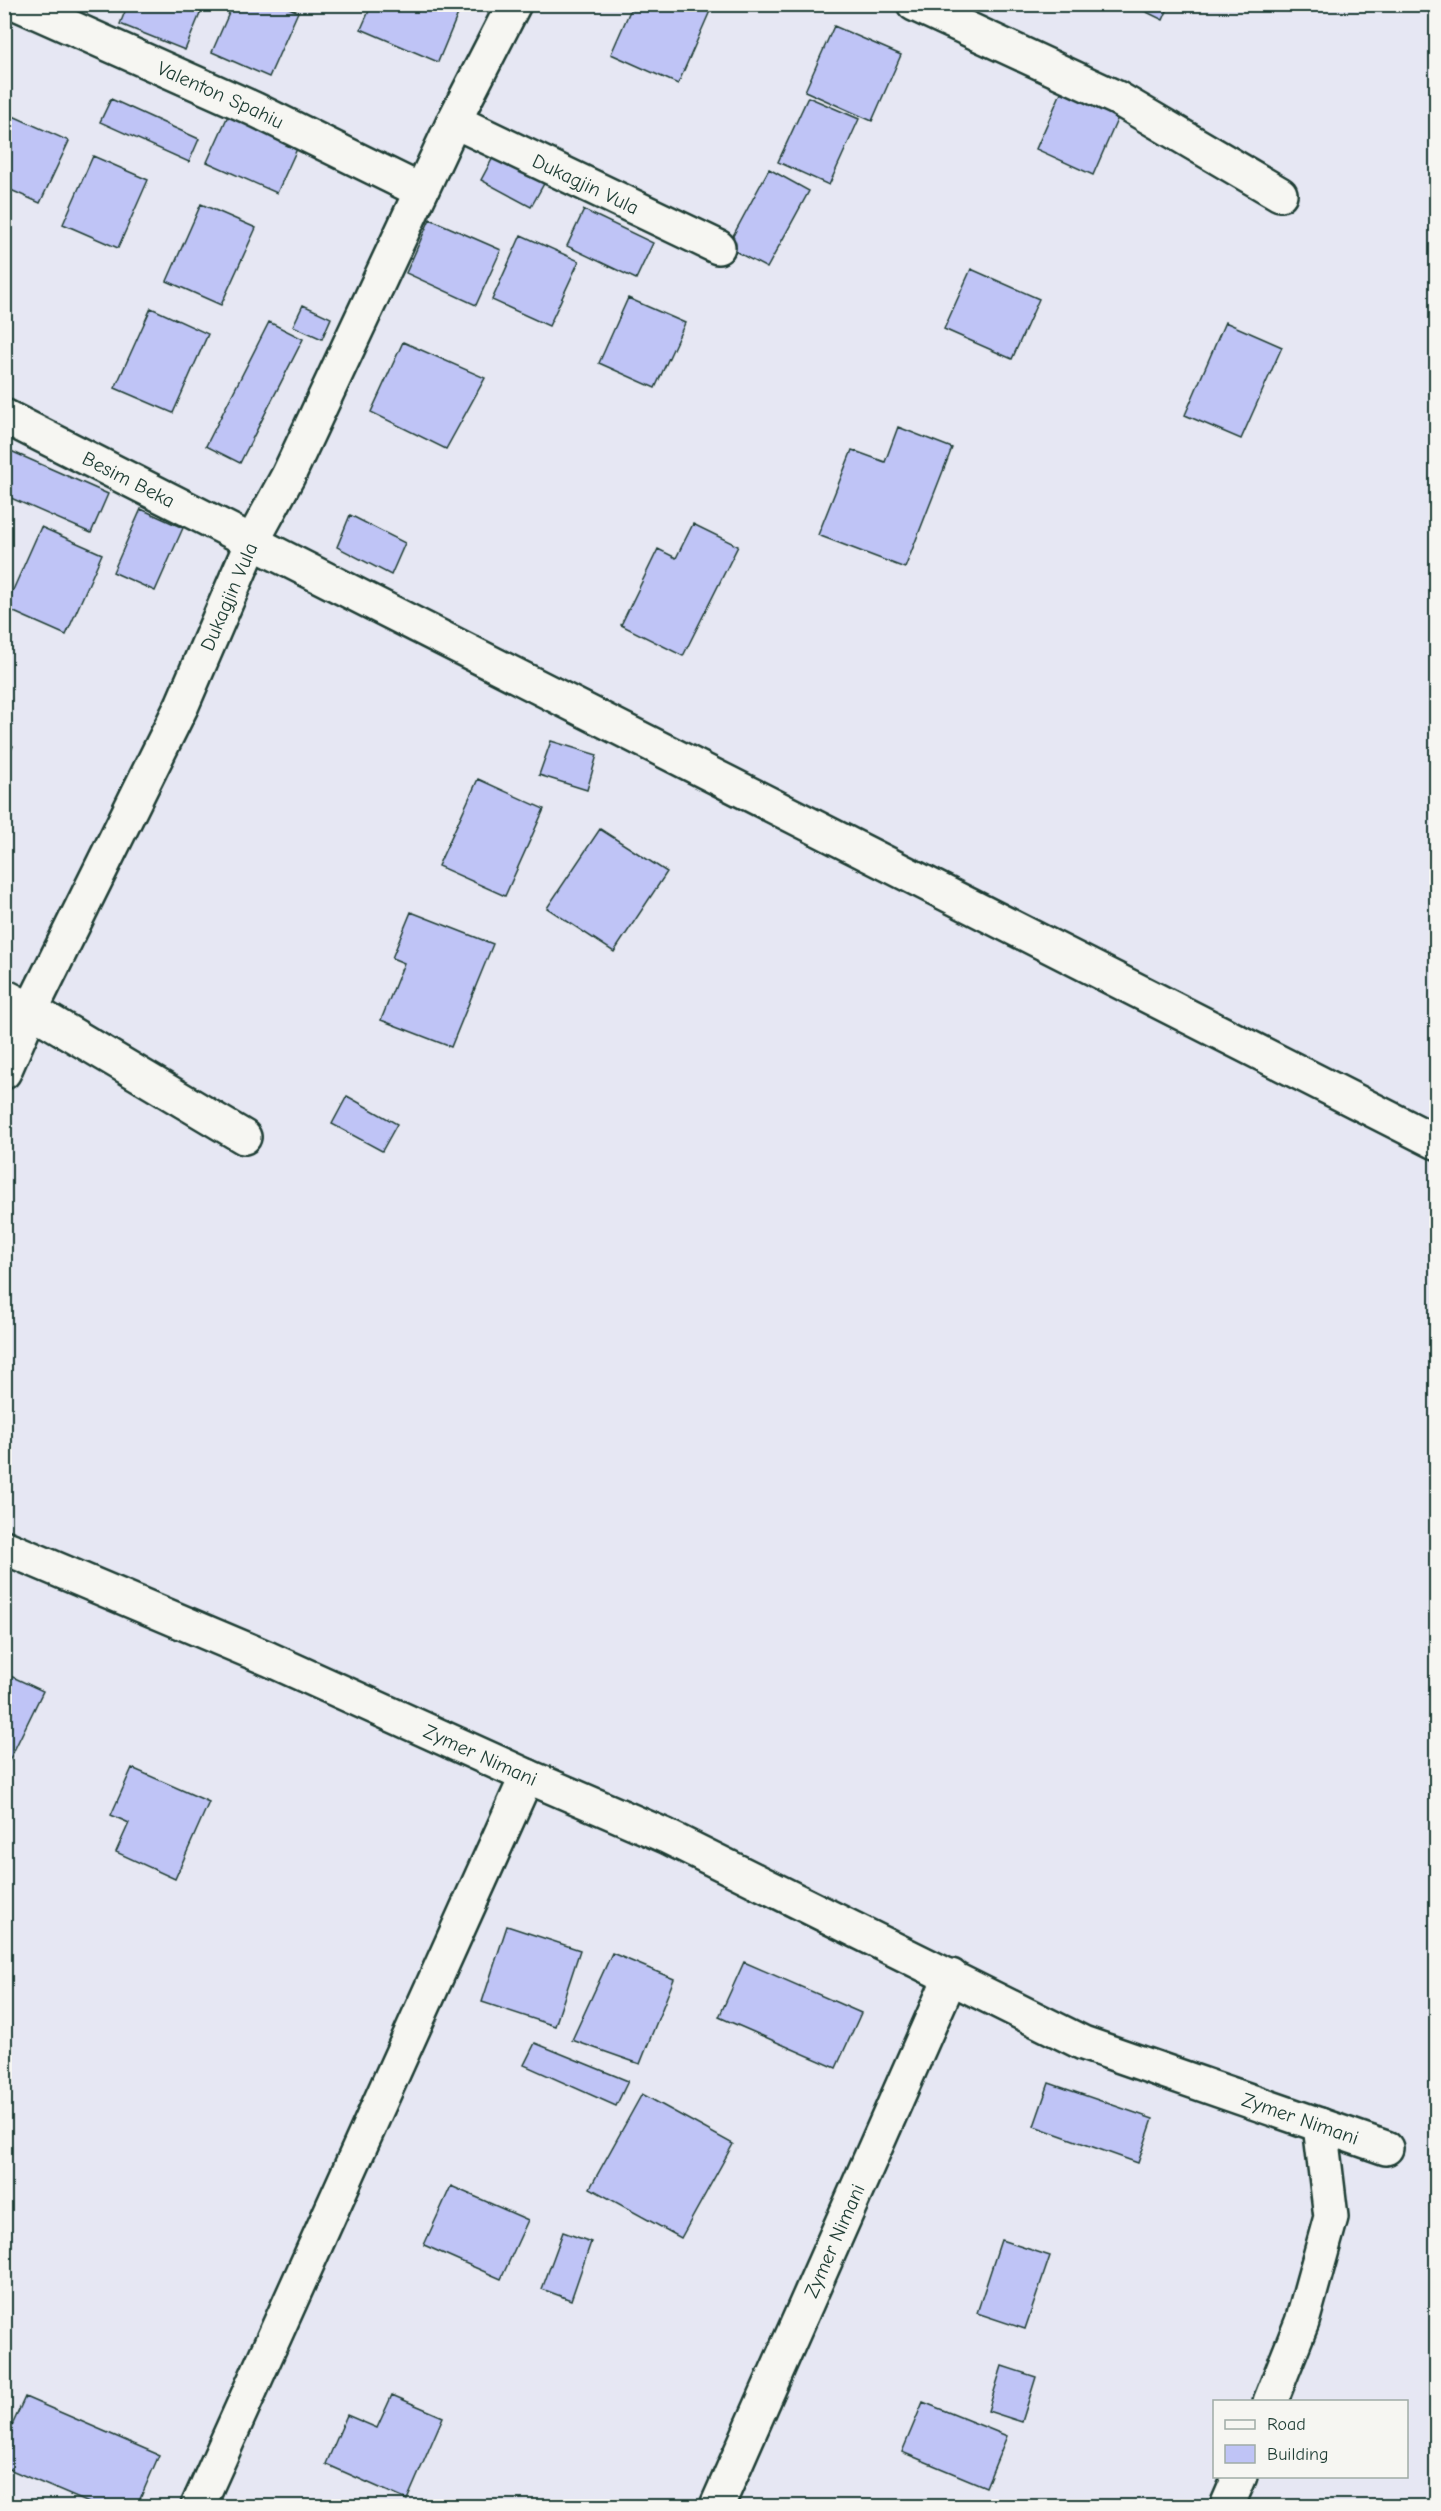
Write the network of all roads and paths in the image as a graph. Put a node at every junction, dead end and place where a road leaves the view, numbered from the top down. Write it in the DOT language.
graph roads {
  1 [pos="18,4"];
  2 [pos="514,4"];
  3 [pos="914,4"];
  4 [pos="454,121"];
  5 [pos="421,191"];
  6 [pos="1280,194"];
  7 [pos="718,247"];
  8 [pos="4,416"];
  9 [pos="252,542"];
  10 [pos="18,1003"];
  11 [pos="4,1072"];
  12 [pos="244,1137"];
  13 [pos="1437,1142"];
  14 [pos="4,1547"];
  15 [pos="527,1776"];
  16 [pos="951,1976"];
  17 [pos="1320,2125"];
  18 [pos="1386,2148"];
  19 [pos="1271,2400"];
  20 [pos="1239,2478"];
  21 [pos="198,2506"];
  22 [pos="717,2506"];
  23 [pos="1227,2506"];
  1 -- 5 [label="street, Valenton Spahiu"];
  2 -- 4 [label="street, Dukagjin Vula"];
  3 -- 6 [label="street"];
  4 -- 5 [label="street, Dukagjin Vula"];
  4 -- 7 [label="street, Dukagjin Vula"];
  5 -- 9 [label="street, Dukagjin Vula"];
  8 -- 9 [label="street, Besim Beka"];
  9 -- 10 [label="street, Dukagjin Vula"];
  9 -- 13 [label="street, Besim Beka"];
  10 -- 11 [label="street, Dukagjin Vula"];
  10 -- 12 [label="street"];
  14 -- 15 [label="street, Zymer Nimani"];
  15 -- 16 [label="street, Zymer Nimani"];
  15 -- 21 [label="street"];
  16 -- 17 [label="street, Zymer Nimani"];
  16 -- 22 [label="street, Zymer Nimani"];
  17 -- 18 [label="street, Zymer Nimani"];
  17 -- 19 [label="street"];
  20 -- 23 [label="street"];
}
